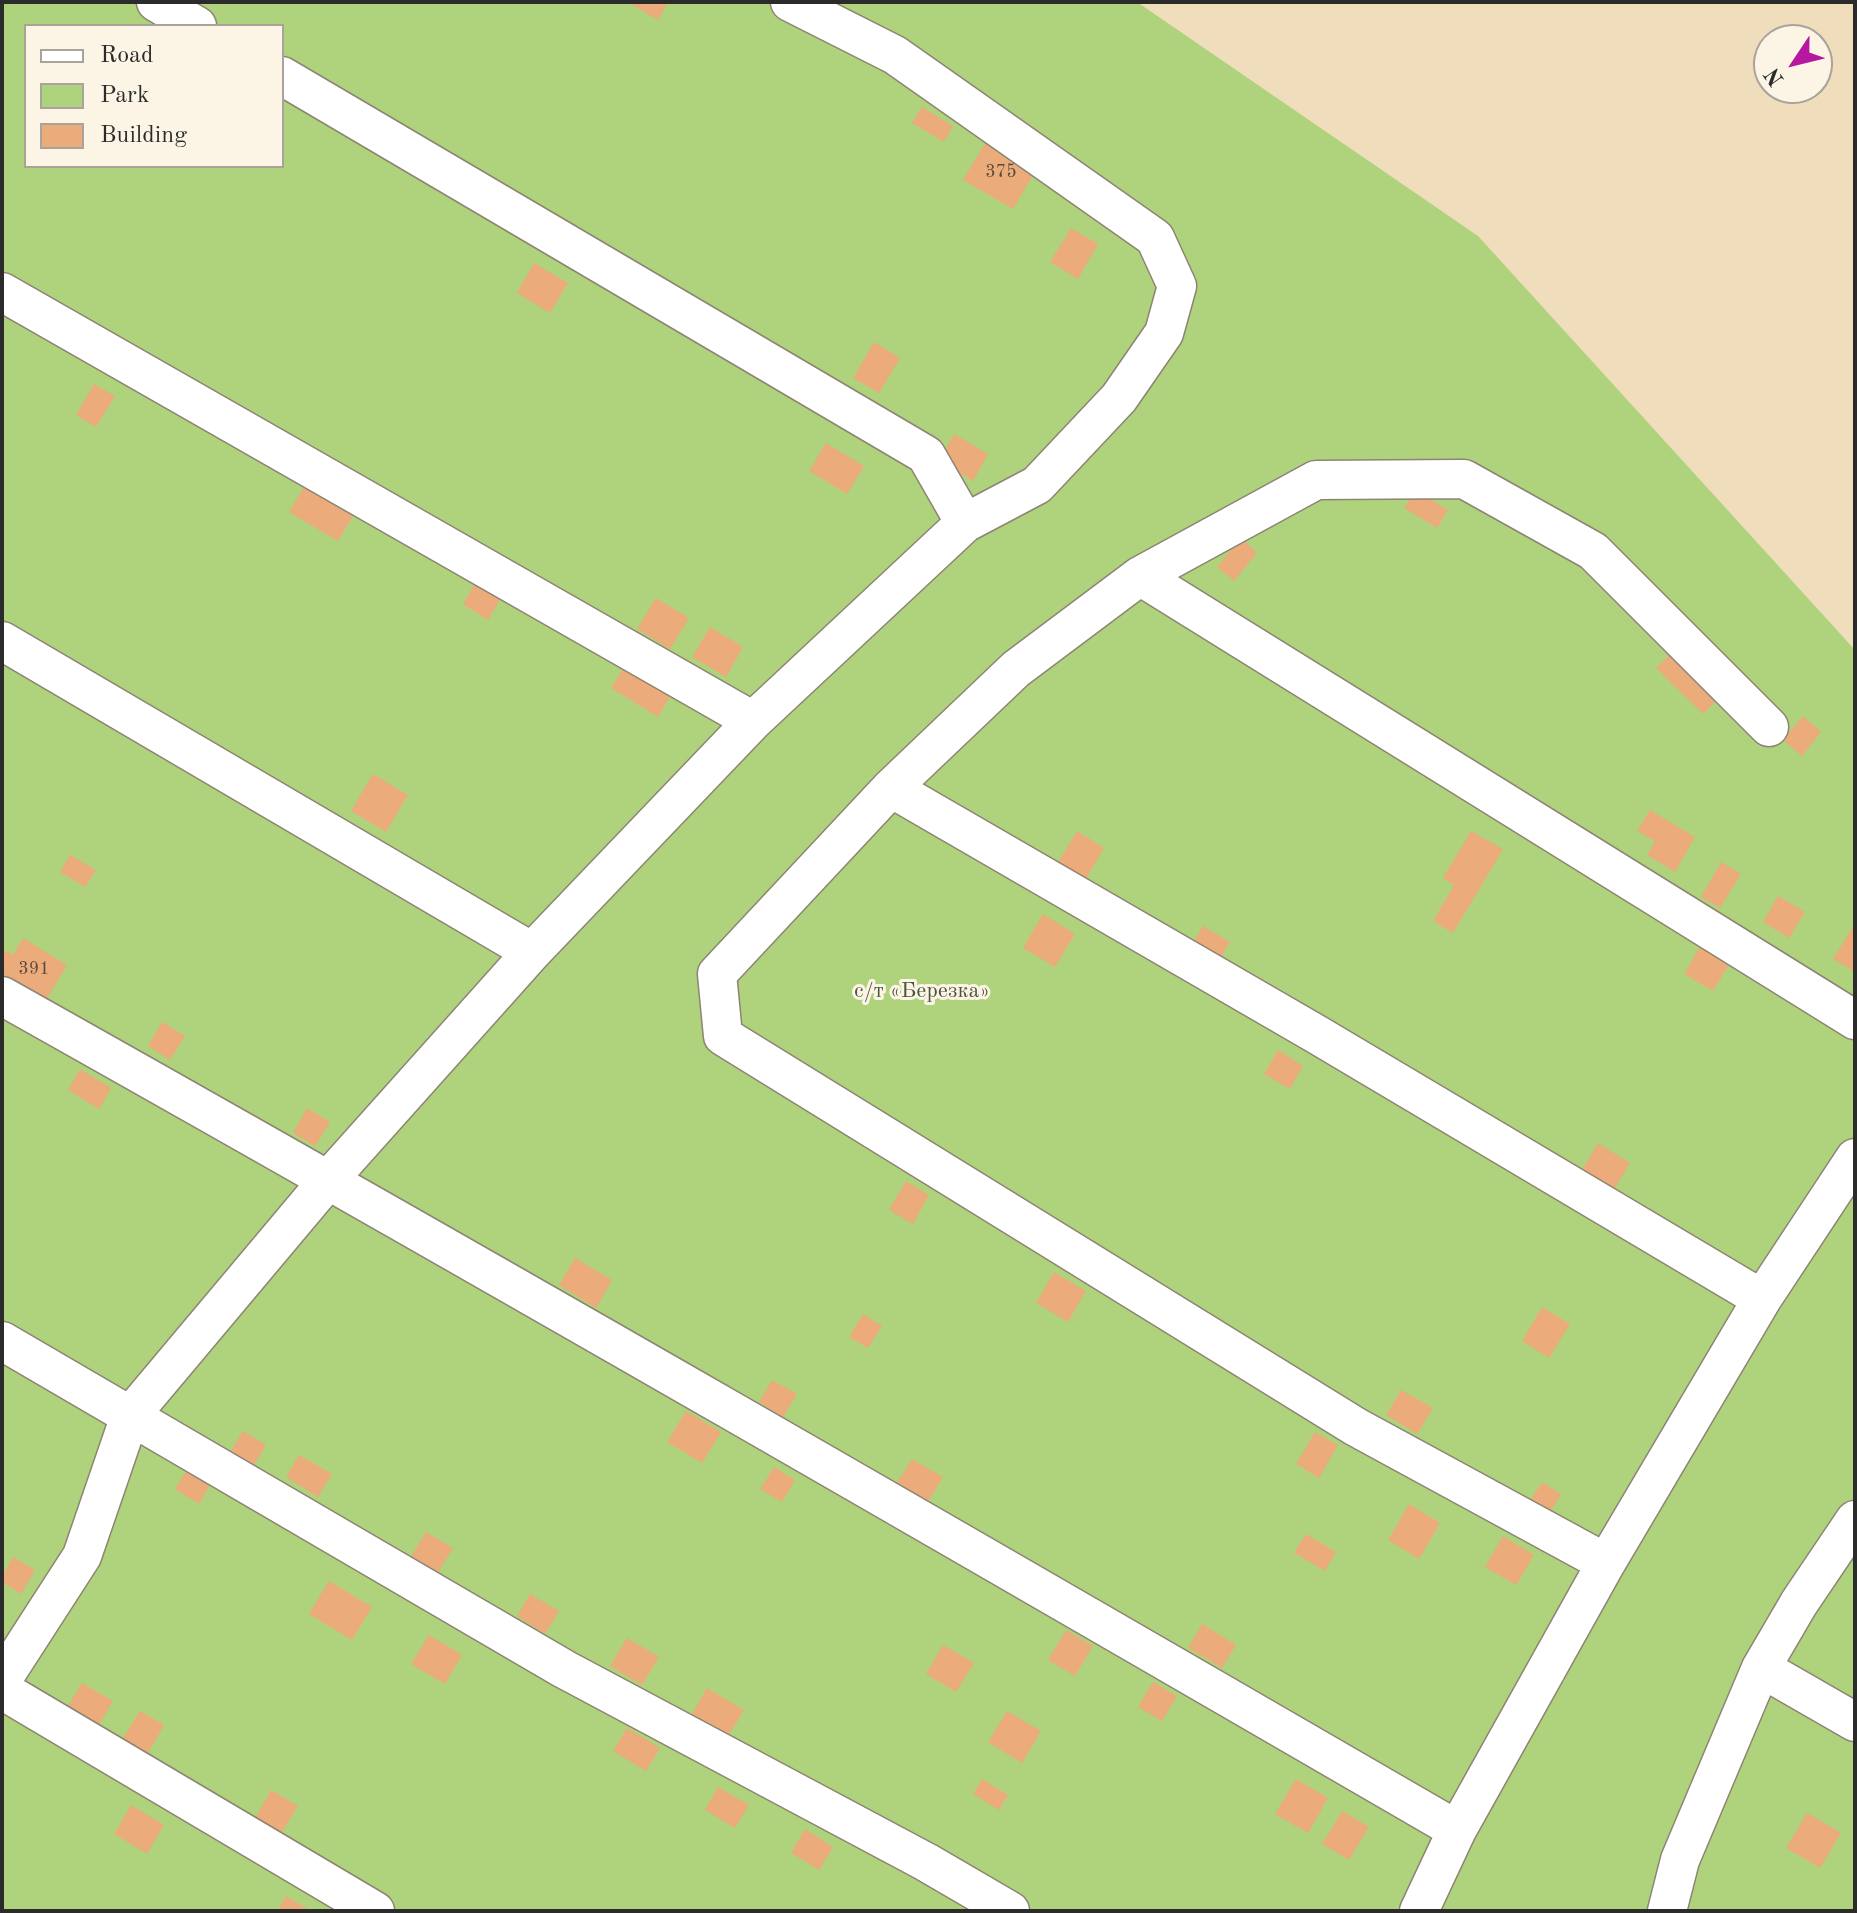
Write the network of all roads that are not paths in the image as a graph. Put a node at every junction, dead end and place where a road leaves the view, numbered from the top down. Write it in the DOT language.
graph roads {
  1 [pos="156,2"];
  2 [pos="790,2"];
  3 [pos="194,24"];
  4 [pos="284,77"];
  5 [pos="2,292"];
  6 [pos="965,523"];
  7 [pos="1140,576"];
  8 [pos="2,641"];
  9 [pos="753,721"];
  10 [pos="1769,727"];
  11 [pos="891,788"];
  12 [pos="532,952"];
  13 [pos="2,996"];
  14 [pos="1855,1020"];
  15 [pos="1855,1158"];
  16 [pos="329,1179"];
  17 [pos="1762,1299"];
  18 [pos="2,1341"];
  19 [pos="130,1416"];
  20 [pos="1855,1520"];
  21 [pos="1606,1563"];
  22 [pos="1761,1668"];
  23 [pos="2,1680"];
  24 [pos="2,1690"];
  25 [pos="1855,1722"];
  26 [pos="1457,1830"];
  27 [pos="375,1911"];
  28 [pos="1010,1911"];
  29 [pos="1419,1911"];
  30 [pos="1667,1911"];
  1 -- 3 [label="street"];
  2 -- 6 [label="street"];
  4 -- 6 [label="street"];
  5 -- 9 [label="street"];
  6 -- 9 [label="street"];
  7 -- 10 [label="street"];
  7 -- 11 [label="street"];
  7 -- 14 [label="street"];
  8 -- 12 [label="street"];
  9 -- 12 [label="street"];
  11 -- 17 [label="street"];
  11 -- 21 [label="street"];
  12 -- 16 [label="street"];
  13 -- 16 [label="street"];
  15 -- 17 [label="street"];
  16 -- 19 [label="street"];
  16 -- 26 [label="street"];
  17 -- 21 [label="street"];
  18 -- 19 [label="street"];
  19 -- 23 [label="street"];
  19 -- 28 [label="street"];
  20 -- 22 [label="street"];
  21 -- 26 [label="street"];
  22 -- 25 [label="street"];
  22 -- 30 [label="street"];
  24 -- 27 [label="street"];
  26 -- 29 [label="street"];
}
